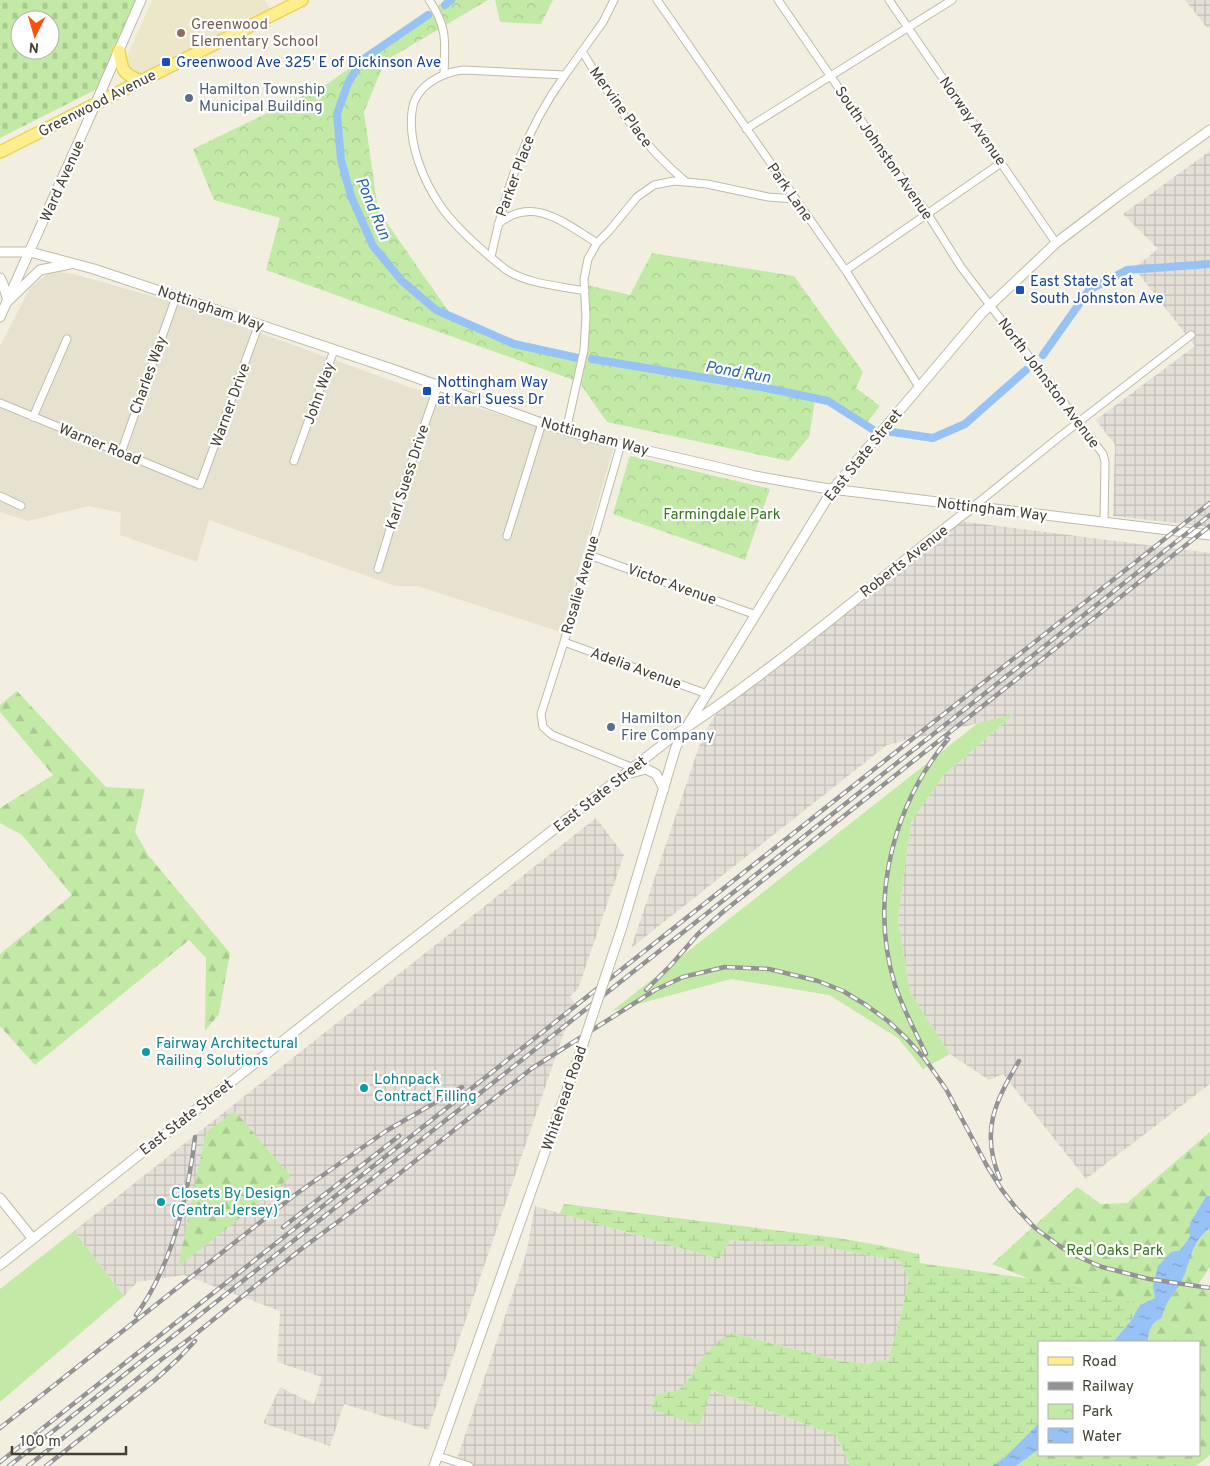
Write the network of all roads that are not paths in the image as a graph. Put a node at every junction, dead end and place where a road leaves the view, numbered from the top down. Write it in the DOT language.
graph roads {
  1 [pos="141,0"];
  2 [pos="302,0"];
  3 [pos="429,0"];
  4 [pos="614,0"];
  5 [pos="657,0"];
  6 [pos="778,0"];
  7 [pos="889,0"];
  8 [pos="952,0"];
  9 [pos="908,28"];
  10 [pos="582,50"];
  11 [pos="118,51"];
  12 [pos="444,74"];
  13 [pos="565,75"];
  14 [pos="830,76"];
  15 [pos="141,81"];
  16 [pos="96,103"];
  17 [pos="746,129"];
  18 [pos="1210,130"];
  19 [pos="0,152"];
  20 [pos="1001,163"];
  21 [pos="685,181"];
  22 [pos="795,199"];
  23 [pos="927,213"];
  24 [pos="498,224"];
  25 [pos="597,243"];
  26 [pos="1056,243"];
  27 [pos="0,252"];
  28 [pos="30,252"];
  29 [pos="491,256"];
  30 [pos="74,264"];
  31 [pos="846,270"];
  32 [pos="0,278"];
  33 [pos="585,291"];
  34 [pos="176,296"];
  35 [pos="8,301"];
  36 [pos="990,306"];
  37 [pos="0,317"];
  38 [pos="259,324"];
  39 [pos="1191,335"];
  40 [pos="67,339"];
  41 [pos="334,350"];
  42 [pos="438,386"];
  43 [pos="919,387"];
  44 [pos="0,403"];
  45 [pos="33,416"];
  46 [pos="1079,422"];
  47 [pos="542,423"];
  48 [pos="566,431"];
  49 [pos="621,444"];
  50 [pos="121,453"];
  51 [pos="294,461"];
  52 [pos="200,485"];
  53 [pos="832,489"];
  54 [pos="0,496"];
  55 [pos="21,506"];
  56 [pos="974,506"];
  57 [pos="1104,522"];
  58 [pos="1210,535"];
  59 [pos="506,536"];
  60 [pos="589,555"];
  61 [pos="378,569"];
  62 [pos="756,615"];
  63 [pos="564,642"];
  64 [pos="708,694"];
  65 [pos="686,728"];
  66 [pos="633,768"];
  67 [pos="624,774"];
  68 [pos="664,789"];
  69 [pos="0,1198"];
  70 [pos="33,1239"];
  71 [pos="0,1265"];
  72 [pos="438,1456"];
  73 [pos="434,1466"];
  74 [pos="469,1466"];
  1 -- 11 [label="street, Ward Avenue"];
  2 -- 15 [label="main road, Greenwood Avenue"];
  3 -- 12 [label="street"];
  4 -- 10 [label="street, Parker Place"];
  5 -- 17 [label="street, Park Lane"];
  6 -- 14 [label="street, South Johnston Avenue"];
  7 -- 9 [label="street, Norway Avenue"];
  8 -- 9 [label="street"];
  9 -- 14 [label="street"];
  9 -- 20 [label="street, Norway Avenue"];
  10 -- 13 [label="street, Parker Place"];
  10 -- 21 [label="street, Mervine Place"];
  11 -- 15 [label="main road"];
  11 -- 16 [label="street, Ward Avenue"];
  12 -- 13 [label="street"];
  12 -- 29 [label="street"];
  13 -- 24 [label="street, Parker Place"];
  14 -- 17 [label="street"];
  14 -- 23 [label="street, South Johnston Avenue"];
  15 -- 16 [label="main road, Greenwood Avenue"];
  16 -- 19 [label="main road, Greenwood Avenue"];
  16 -- 28 [label="street, Ward Avenue"];
  17 -- 22 [label="street, Park Lane"];
  18 -- 26 [label="street, East State Street"];
  20 -- 23 [label="street"];
  20 -- 26 [label="street, Norway Avenue"];
  21 -- 22 [label="street"];
  21 -- 25 [label="street"];
  22 -- 31 [label="street, Park Lane"];
  23 -- 31 [label="street"];
  23 -- 36 [label="street, South Johnston Avenue"];
  24 -- 25 [label="street"];
  24 -- 29 [label="street, Parker Place"];
  25 -- 33 [label="street"];
  26 -- 36 [label="street, East State Street"];
  27 -- 28 [label="street, Nottingham Way"];
  28 -- 30 [label="street, Nottingham Way"];
  28 -- 35 [label="street, Ward Avenue"];
  29 -- 33 [label="street"];
  30 -- 34 [label="street, Nottingham Way"];
  30 -- 35 [label="street"];
  31 -- 43 [label="street, Park Lane"];
  32 -- 35 [label="street"];
  33 -- 48 [label="street"];
  34 -- 38 [label="street, Nottingham Way"];
  34 -- 50 [label="street, Charles Way"];
  35 -- 37 [label="street, Ward Avenue"];
  36 -- 43 [label="street, East State Street"];
  36 -- 46 [label="street, North Johnston Avenue"];
  38 -- 41 [label="street, Nottingham Way"];
  38 -- 52 [label="street, Warner Drive"];
  39 -- 46 [label="street, Roberts Avenue"];
  40 -- 45 [label="street"];
  41 -- 42 [label="street, Nottingham Way"];
  41 -- 51 [label="street, John Way"];
  42 -- 47 [label="street, Nottingham Way"];
  42 -- 61 [label="street, Karl Suess Drive"];
  43 -- 53 [label="street, East State Street"];
  44 -- 45 [label="street, Warner Road"];
  45 -- 50 [label="street, Warner Road"];
  46 -- 56 [label="street, Roberts Avenue"];
  46 -- 57 [label="street, North Johnston Avenue"];
  47 -- 48 [label="street, Nottingham Way"];
  47 -- 59 [label="street"];
  48 -- 49 [label="street, Nottingham Way"];
  49 -- 53 [label="street, Nottingham Way"];
  49 -- 60 [label="street, Rosalie Avenue"];
  50 -- 52 [label="street, Warner Road"];
  53 -- 56 [label="street, Nottingham Way"];
  53 -- 62 [label="street, East State Street"];
  54 -- 55 [label="street"];
  56 -- 57 [label="street, Nottingham Way"];
  56 -- 65 [label="street, Roberts Avenue"];
  57 -- 58 [label="street, Nottingham Way"];
  60 -- 62 [label="street, Victor Avenue"];
  60 -- 63 [label="street, Rosalie Avenue"];
  62 -- 64 [label="street, East State Street"];
  63 -- 64 [label="street, Adelia Avenue"];
  63 -- 66 [label="street, Rosalie Avenue"];
  64 -- 65 [label="street, East State Street"];
  65 -- 66 [label="street, East State Street"];
  65 -- 68 [label="street, Whitehead Road"];
  66 -- 67 [label="street, East State Street"];
  67 -- 68 [label="street"];
  67 -- 70 [label="street, East State Street"];
  68 -- 72 [label="street, Whitehead Road, bridge"];
  69 -- 70 [label="street"];
  70 -- 71 [label="street, East State Street"];
  72 -- 73 [label="street, Whitehead Road"];
  72 -- 74 [label="street"];
}
